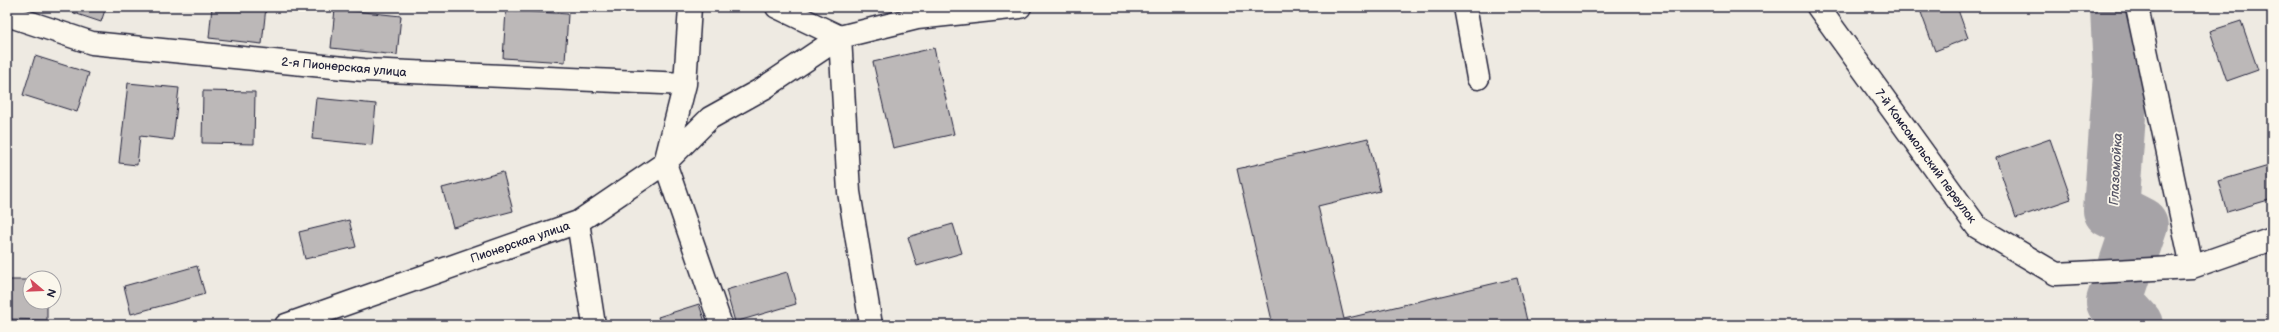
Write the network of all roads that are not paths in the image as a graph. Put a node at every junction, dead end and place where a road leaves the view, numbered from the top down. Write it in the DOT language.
graph roads {
  1 [pos="690,7"];
  2 [pos="777,7"];
  3 [pos="1020,7"];
  4 [pos="1465,7"];
  5 [pos="1818,7"];
  6 [pos="2137,7"];
  7 [pos="7,15"];
  8 [pos="840,37"];
  9 [pos="1478,78"];
  10 [pos="685,84"];
  11 [pos="664,163"];
  12 [pos="578,222"];
  13 [pos="2272,239"];
  14 [pos="2192,267"];
  15 [pos="290,325"];
  16 [pos="594,325"];
  17 [pos="721,325"];
  18 [pos="871,325"];
  1 -- 10 [label="street"];
  2 -- 8 [label="street"];
  3 -- 8 [label="street"];
  4 -- 9 [label="street"];
  5 -- 14 [label="street, 7-й Комсомольский переулок"];
  6 -- 14 [label="street"];
  7 -- 10 [label="street, 2-я Пионерская улица"];
  8 -- 11 [label="street"];
  8 -- 18 [label="street"];
  10 -- 11 [label="street"];
  11 -- 12 [label="street, Пионерская улица"];
  11 -- 17 [label="street"];
  12 -- 15 [label="street, Пионерская улица"];
  12 -- 16 [label="street"];
  13 -- 14 [label="street, 7-й Комсомольский переулок"];
}
